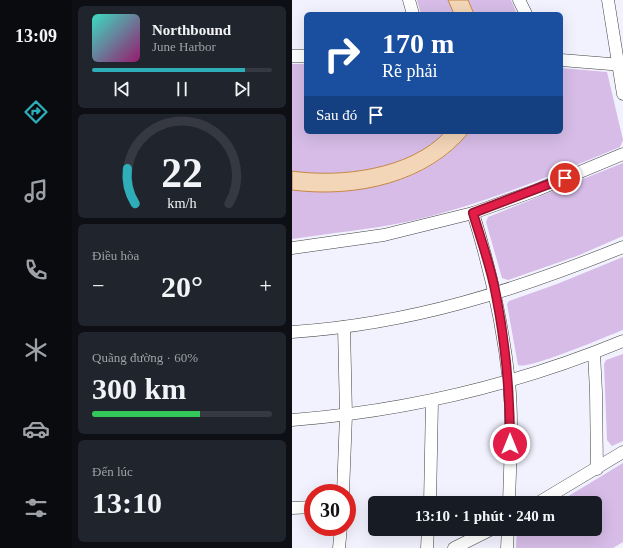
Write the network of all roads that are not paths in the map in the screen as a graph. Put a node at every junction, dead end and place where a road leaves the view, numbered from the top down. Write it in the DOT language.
graph roads {
  1 [pos="410,0"];
  2 [pos="519,0"];
  3 [pos="608,0"];
  4 [pos="413,12"];
  5 [pos="525,12"];
  6 [pos="292,56"];
  7 [pos="304,56"];
  8 [pos="563,60"];
  9 [pos="620,65"];
  10 [pos="623,94"];
  11 [pos="623,154"];
  12 [pos="473,213"];
  13 [pos="623,247"];
  14 [pos="292,248"];
  15 [pos="496,294"];
  16 [pos="344,327"];
  17 [pos="292,332"];
  18 [pos="623,341"];
  19 [pos="594,353"];
  20 [pos="509,382"];
  21 [pos="432,401"];
  22 [pos="346,415"];
  23 [pos="292,420"];
  24 [pos="623,452"];
  25 [pos="597,469"];
  26 [pos="343,484"];
  27 [pos="430,496"];
  28 [pos="509,496"];
  29 [pos="550,496"];
  30 [pos="304,507"];
  31 [pos="292,508"];
  32 [pos="340,536"];
  33 [pos="428,536"];
  34 [pos="478,536"];
  35 [pos="508,536"];
  36 [pos="339,548"];
  37 [pos="427,548"];
  38 [pos="454,548"];
  39 [pos="507,548"];
  1 -- 4 [label="street"];
  2 -- 5 [label="street"];
  3 -- 9 [label="street"];
  6 -- 7 [label="street"];
  8 -- 9 [label="street"];
  9 -- 10 [label="street"];
  11 -- 12 [label="street"];
  12 -- 14 [label="street"];
  12 -- 15 [label="street"];
  13 -- 15 [label="street"];
  15 -- 16 [label="street"];
  15 -- 20 [label="street"];
  16 -- 17 [label="street"];
  16 -- 22 [label="street"];
  18 -- 19 [label="street"];
  19 -- 20 [label="street"];
  19 -- 25 [label="street"];
  20 -- 21 [label="street"];
  20 -- 28 [label="street"];
  21 -- 22 [label="street"];
  21 -- 27 [label="street"];
  22 -- 23 [label="street"];
  22 -- 26 [label="street"];
  24 -- 25 [label="street"];
  25 -- 29 [label="street"];
  30 -- 31 [label="street"];
  32 -- 36 [label="street"];
  33 -- 37 [label="street"];
  34 -- 38 [label="street"];
  35 -- 39 [label="street"];
}
